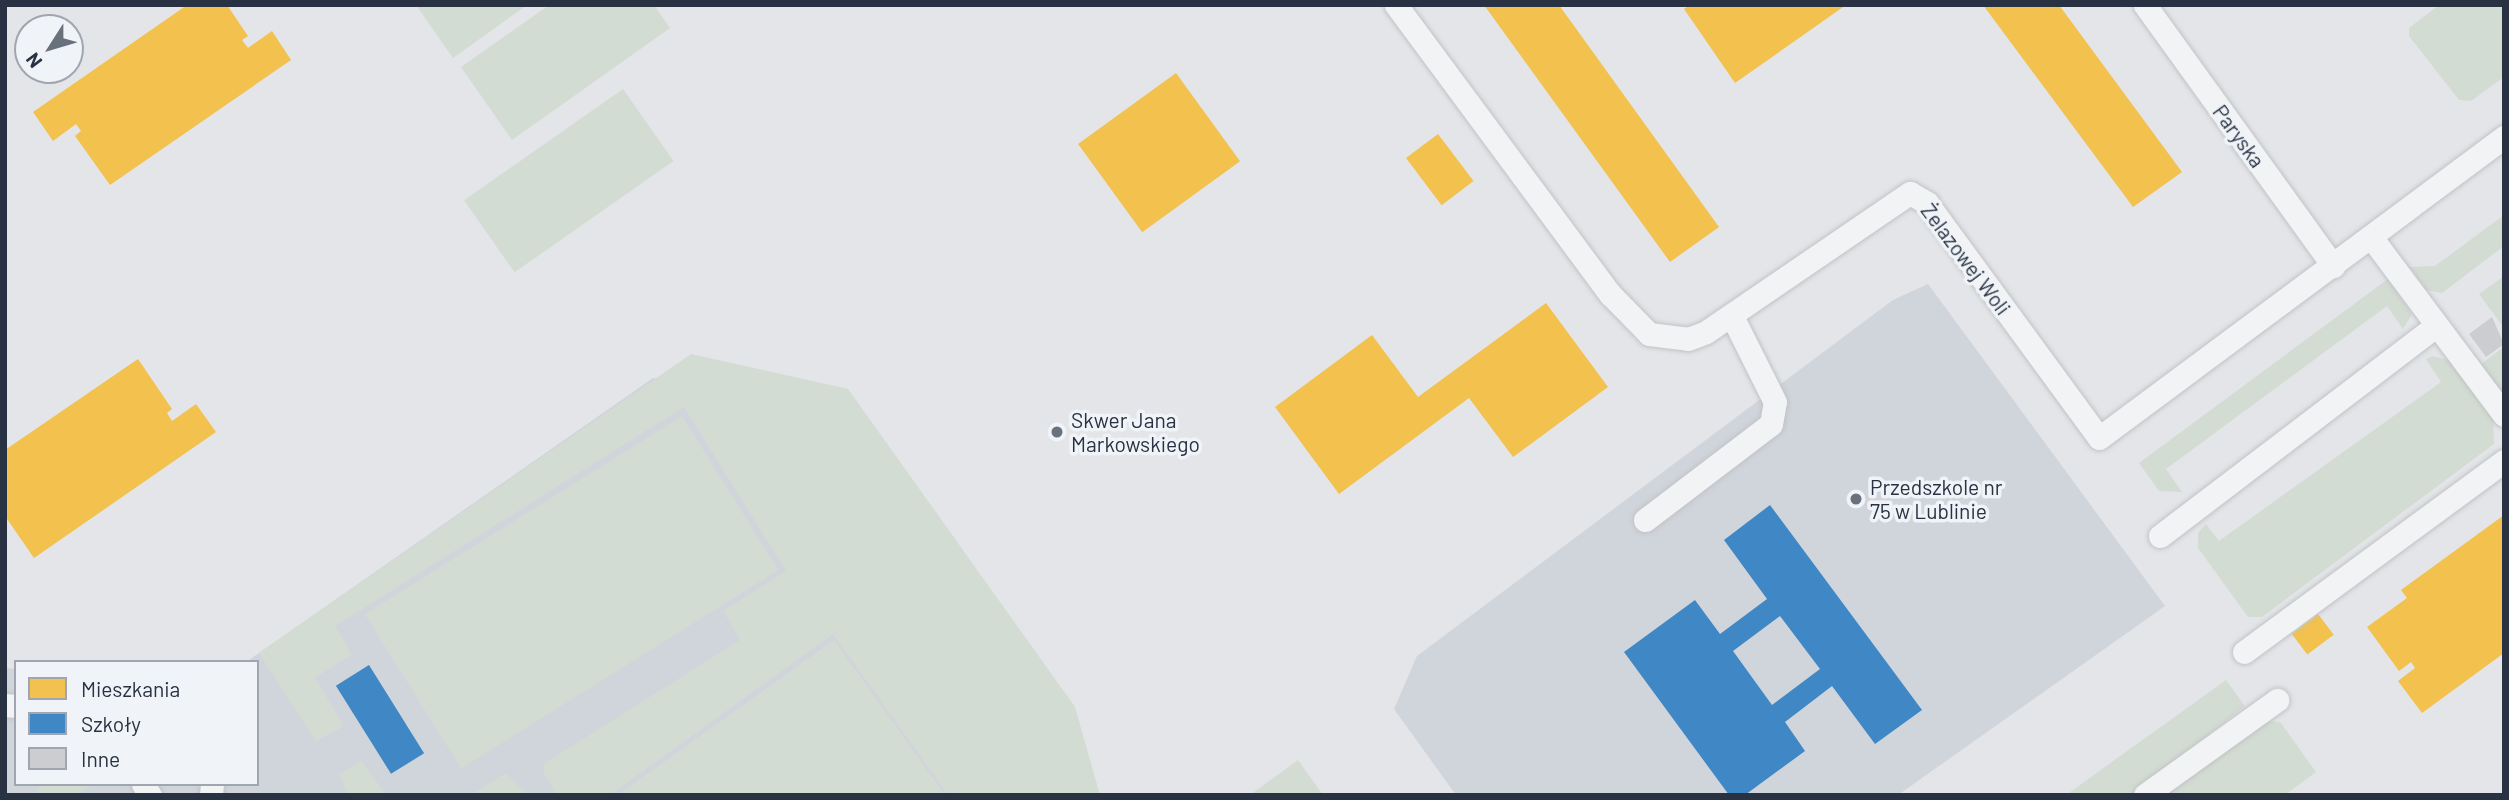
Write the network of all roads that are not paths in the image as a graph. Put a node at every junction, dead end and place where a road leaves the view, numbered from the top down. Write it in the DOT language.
graph roads {
  1 [pos="1396,5"];
  2 [pos="2145,5"];
  3 [pos="2504,137"];
  4 [pos="2371,237"];
  5 [pos="2333,266"];
  6 [pos="1731,316"];
  7 [pos="2437,325"];
  8 [pos="2504,415"];
  9 [pos="2504,461"];
  10 [pos="1645,520"];
  11 [pos="2160,536"];
  12 [pos="2244,652"];
  13 [pos="2277,700"];
  14 [pos="2145,795"];
  1 -- 6 [label="lane, Żelazowej Woli"];
  2 -- 5 [label="lane, Paryska"];
  3 -- 4 [label="lane, Żelazowej Woli"];
  4 -- 5 [label="lane, Żelazowej Woli"];
  4 -- 7 [label="lane"];
  5 -- 6 [label="lane, Żelazowej Woli"];
  6 -- 10 [label="lane"];
  7 -- 8 [label="lane"];
  7 -- 11 [label="lane"];
  9 -- 12 [label="lane"];
  13 -- 14 [label="lane"];
}
